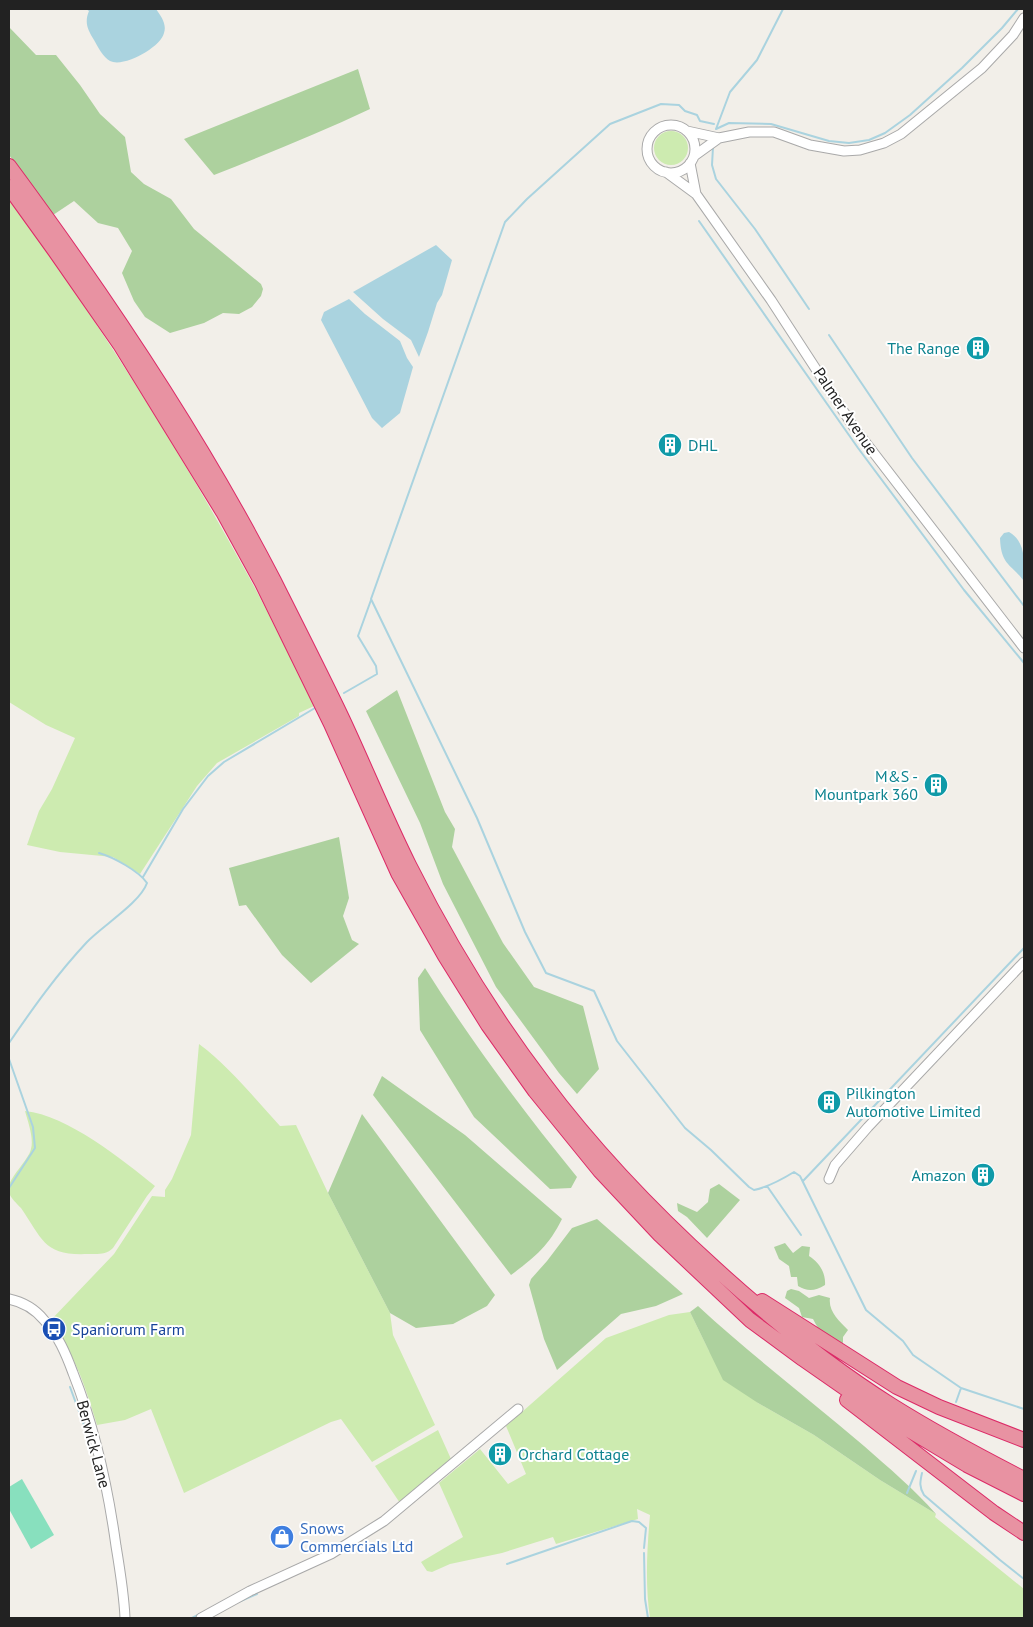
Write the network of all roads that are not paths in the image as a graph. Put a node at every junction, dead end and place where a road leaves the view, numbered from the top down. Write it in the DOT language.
graph roads {
  1 [pos="1024,18"];
  2 [pos="687,131"];
  3 [pos="719,138"];
  4 [pos="692,160"];
  5 [pos="9,166"];
  6 [pos="664,172"];
  7 [pos="9,187"];
  8 [pos="696,194"];
  9 [pos="1024,648"];
  10 [pos="1024,962"];
  11 [pos="828,1179"];
  12 [pos="728,1280"];
  13 [pos="9,1299"];
  14 [pos="750,1320"];
  15 [pos="518,1409"];
  16 [pos="1024,1440"];
  17 [pos="1024,1479"];
  18 [pos="1024,1494"];
  19 [pos="1024,1533"];
  20 [pos="125,1618"];
  21 [pos="201,1618"];
  1 -- 3 [label="street"];
  2 -- 3 [label="street"];
  2 -- 4 [label="street"];
  2 -- 6 [label="street"];
  3 -- 4 [label="street"];
  4 -- 6 [label="street"];
  4 -- 8 [label="street, Palmer Avenue"];
  5 -- 12 [label="highway"];
  6 -- 8 [label="street"];
  7 -- 14 [label="highway"];
  8 -- 9 [label="street, Palmer Avenue"];
  10 -- 11 [label="street"];
  12 -- 16 [label="highway"];
  12 -- 17 [label="highway"];
  13 -- 20 [label="street, Berwick Lane"];
  14 -- 18 [label="highway"];
  14 -- 19 [label="highway"];
  15 -- 21 [label="street"];
}
